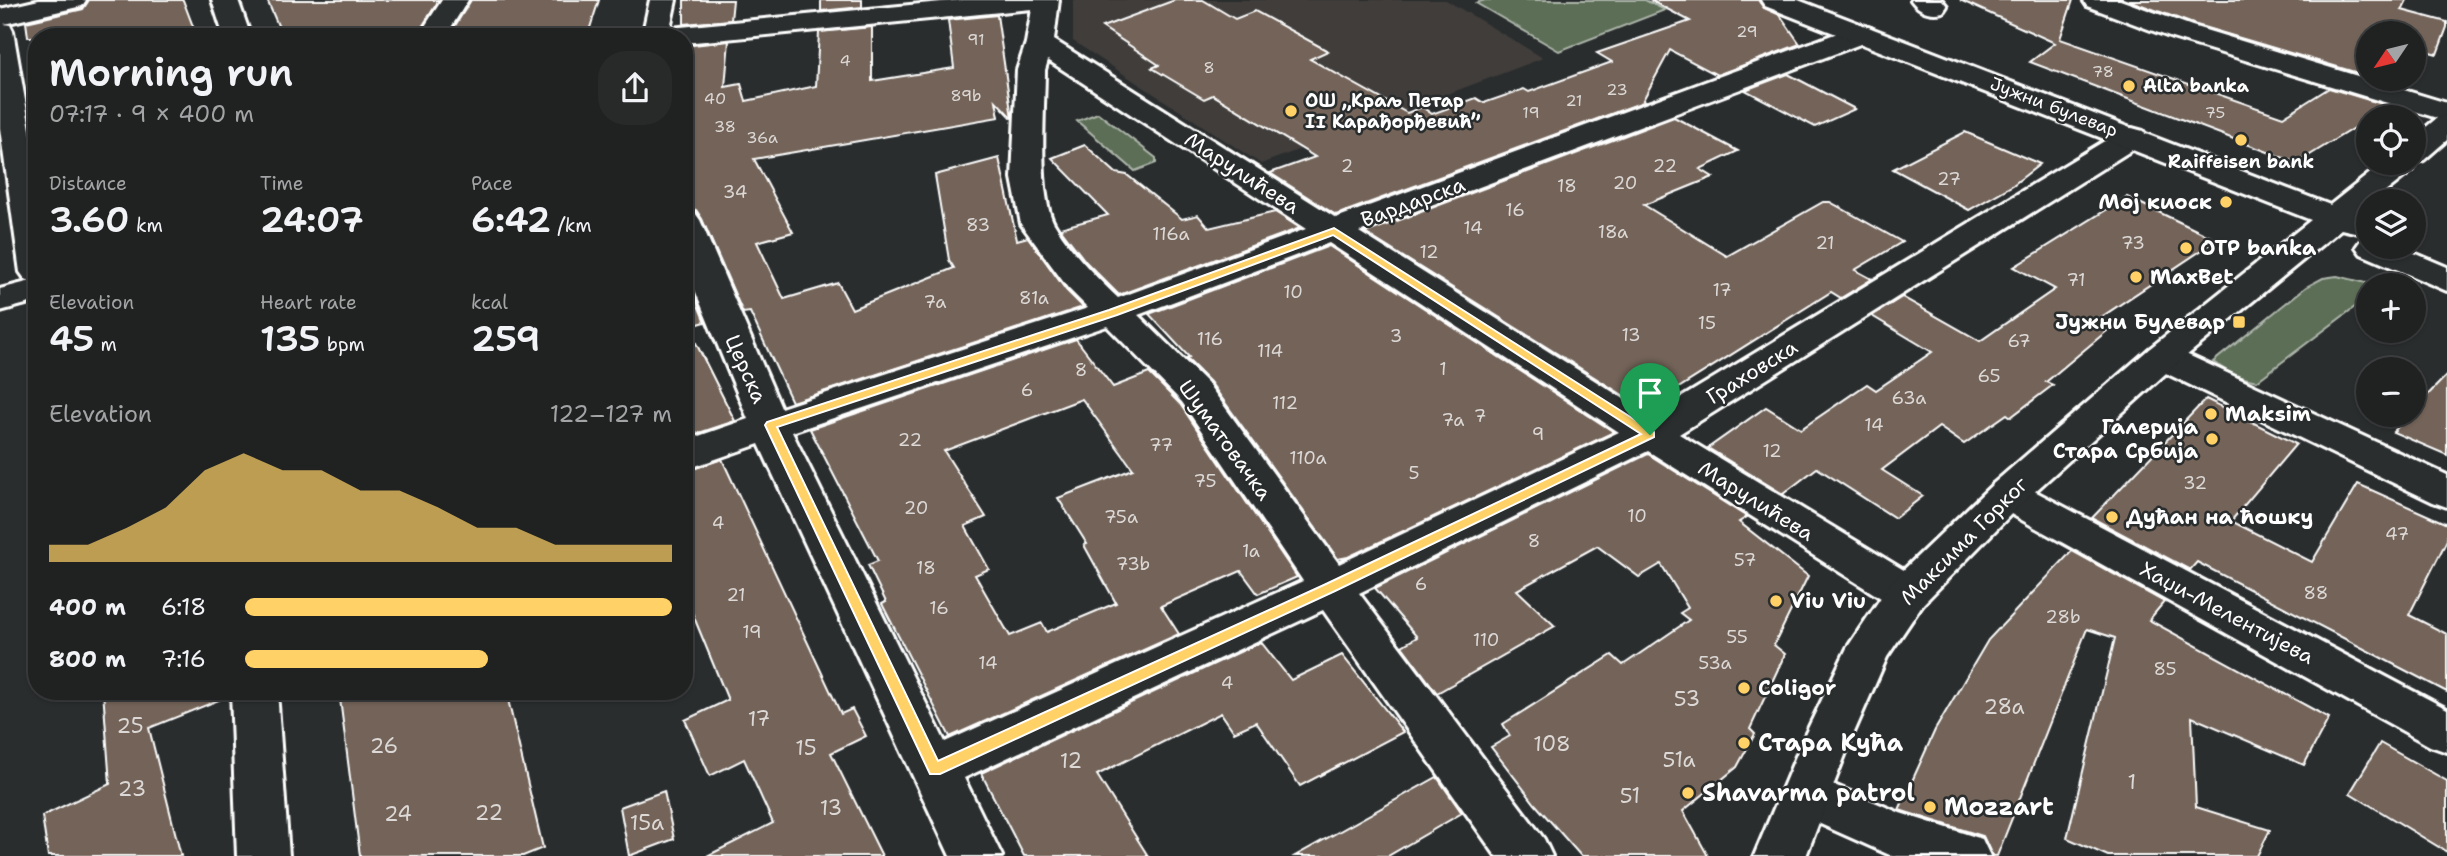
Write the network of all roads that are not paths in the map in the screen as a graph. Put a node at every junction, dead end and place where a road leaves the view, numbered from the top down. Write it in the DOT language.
graph roads {
  1 [pos="72,0"];
  2 [pos="225,0"];
  3 [pos="455,0"];
  4 [pos="663,0"];
  5 [pos="1044,0"];
  6 [pos="1774,0"];
  7 [pos="2112,3"];
  8 [pos="0,17"];
  9 [pos="235,28"];
  10 [pos="436,28"];
  11 [pos="657,28"];
  12 [pos="0,31"];
  13 [pos="693,34"];
  14 [pos="1861,34"];
  15 [pos="1040,43"];
  16 [pos="2447,112"];
  17 [pos="2447,124"];
  18 [pos="2132,137"];
  19 [pos="2426,143"];
  20 [pos="2387,175"];
  21 [pos="28,213"];
  22 [pos="2333,218"];
  23 [pos="2356,223"];
  24 [pos="1334,231"];
  25 [pos="2356,234"];
  26 [pos="693,243"];
  27 [pos="2426,244"];
  28 [pos="2447,251"];
  29 [pos="2400,259"];
  30 [pos="2447,280"];
  31 [pos="28,292"];
  32 [pos="0,300"];
  33 [pos="1113,312"];
  34 [pos="2162,357"];
  35 [pos="771,425"];
  36 [pos="1650,435"];
  37 [pos="693,453"];
  38 [pos="2447,492"];
  39 [pos="2007,494"];
  40 [pos="1331,587"];
  41 [pos="1907,593"];
  42 [pos="254,700"];
  43 [pos="2447,732"];
  44 [pos="935,769"];
  45 [pos="1806,795"];
  46 [pos="263,856"];
  47 [pos="976,856"];
  48 [pos="1526,856"];
  49 [pos="1780,856"];
  50 [pos="1964,856"];
  1 -- 8 [label="street"];
  2 -- 9 [label="street"];
  3 -- 10 [label="street"];
  4 -- 11 [label="street"];
  5 -- 13 [label="street"];
  5 -- 15 [label="street, Шуматовачка"];
  6 -- 14 [label="street, Јужни булевар"];
  7 -- 16 [label="street"];
  12 -- 21 [label="street"];
  14 -- 18 [label="street, Јужни булевар"];
  14 -- 24 [label="street, Вардарска"];
  15 -- 24 [label="street, Марулићева"];
  15 -- 33 [label="street, Шуматовачка"];
  17 -- 19 [label="street"];
  18 -- 22 [label="street, Јужни булевар"];
  18 -- 36 [label="street, Граховска"];
  20 -- 22 [label="street, Максима Горког"];
  22 -- 23 [label="street, Јужни булевар"];
  22 -- 25 [label="street, Јужни булевар"];
  22 -- 34 [label="street, Максима Горког"];
  24 -- 33 [label="street, Вардарска"];
  24 -- 36 [label="street, Марулићева"];
  26 -- 35 [label="street, Церска"];
  27 -- 28 [label="street"];
  29 -- 30 [label="street"];
  31 -- 32 [label="street"];
  33 -- 35 [label="street, Вардарска"];
  33 -- 40 [label="street, Шуматовачка"];
  34 -- 38 [label="street"];
  34 -- 39 [label="street, Максима Горког"];
  35 -- 37 [label="street, Вардарска"];
  35 -- 44 [label="street, Церска"];
  36 -- 40 [label="street, Граховска"];
  36 -- 41 [label="street, Марулићева"];
  39 -- 41 [label="street, Максима Горког"];
  39 -- 43 [label="street, Хаџи-Мелентијева"];
  40 -- 44 [label="street, Граховска"];
  40 -- 48 [label="street, Шуматовачка"];
  41 -- 45 [label="street, Максима Горког"];
  42 -- 46 [label="street"];
  44 -- 47 [label="street, Церска"];
  45 -- 49 [label="street, Максима Горког"];
  45 -- 50 [label="street"];
}
